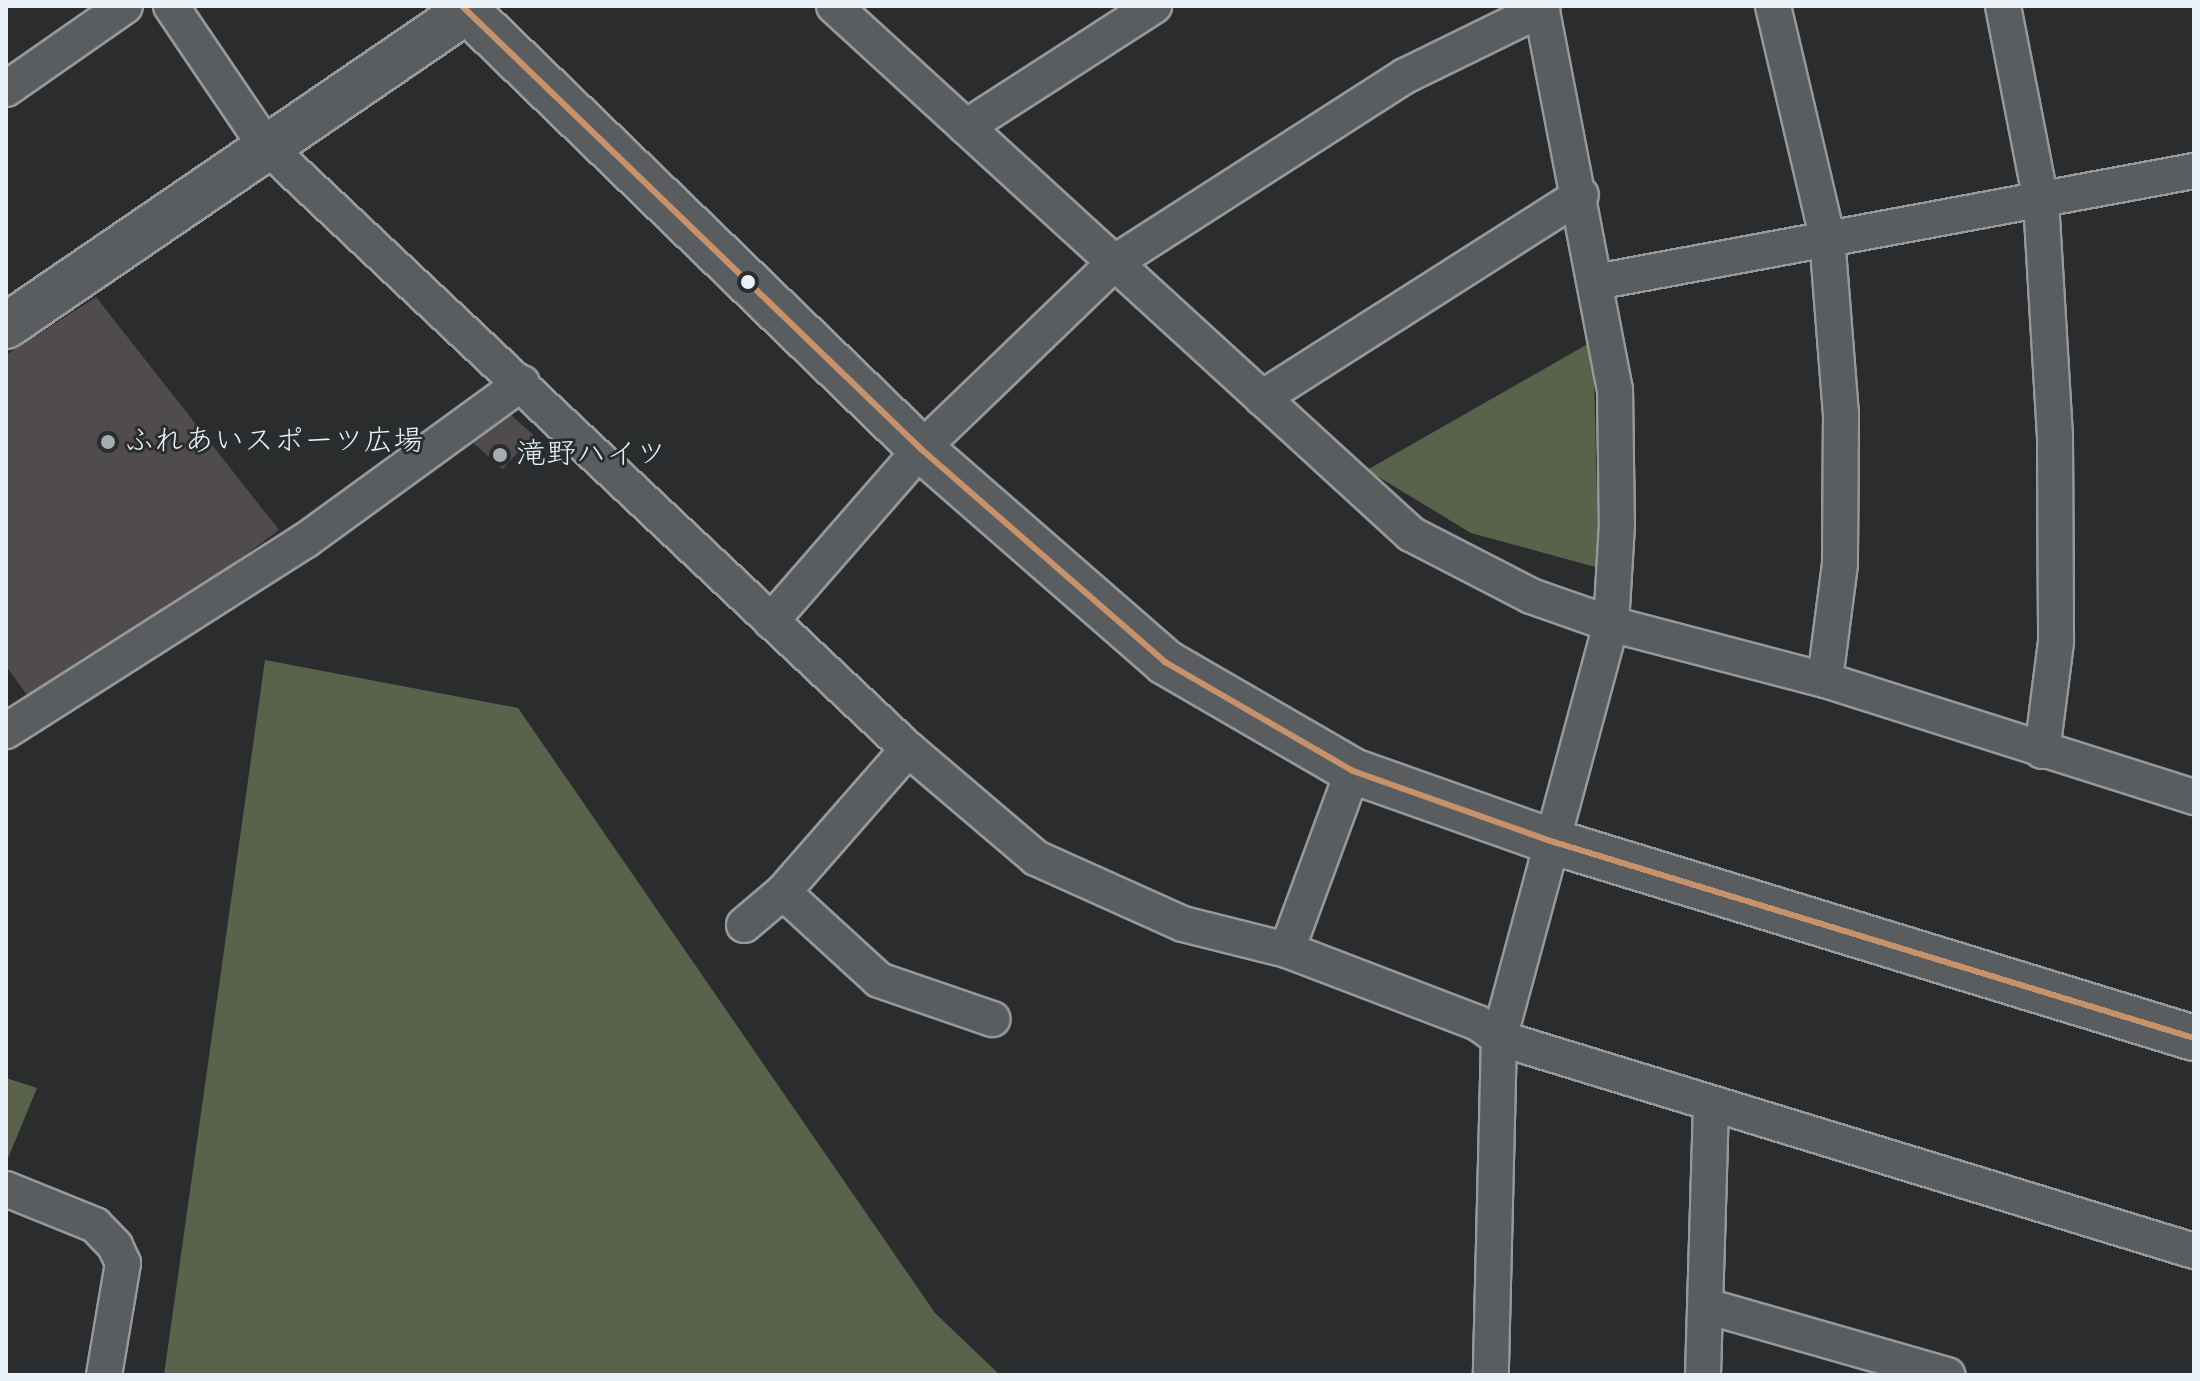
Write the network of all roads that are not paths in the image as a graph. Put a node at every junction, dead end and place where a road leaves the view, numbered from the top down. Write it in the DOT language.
graph roads {
  1 [pos="125,6"];
  2 [pos="171,6"];
  3 [pos="834,6"];
  4 [pos="1154,6"];
  5 [pos="1773,6"];
  6 [pos="2003,6"];
  7 [pos="467,8"];
  8 [pos="1541,8"];
  9 [pos="6,89"];
  10 [pos="966,127"];
  11 [pos="265,145"];
  12 [pos="2194,171"];
  13 [pos="1581,195"];
  14 [pos="2041,201"];
  15 [pos="1827,237"];
  16 [pos="1115,262"];
  17 [pos="1596,282"];
  18 [pos="6,326"];
  19 [pos="522,383"];
  20 [pos="1262,398"];
  21 [pos="921,449"];
  22 [pos="771,621"];
  23 [pos="1611,624"];
  24 [pos="1825,680"];
  25 [pos="6,731"];
  26 [pos="908,749"];
  27 [pos="2042,751"];
  28 [pos="1353,771"];
  29 [pos="2194,797"];
  30 [pos="1554,842"];
  31 [pos="783,892"];
  32 [pos="744,925"];
  33 [pos="1287,950"];
  34 [pos="992,1019"];
  35 [pos="1499,1038"];
  36 [pos="2194,1038"];
  37 [pos="1711,1107"];
  38 [pos="6,1189"];
  39 [pos="2194,1251"];
  40 [pos="1710,1307"];
  41 [pos="104,1375"];
  42 [pos="1491,1375"];
  43 [pos="1703,1375"];
  44 [pos="1947,1375"];
  1 -- 9 [label="street"];
  2 -- 11 [label="street"];
  3 -- 10 [label="street"];
  4 -- 10 [label="street"];
  5 -- 15 [label="street"];
  6 -- 14 [label="street"];
  7 -- 11 [label="street"];
  7 -- 21 [label="street"];
  8 -- 13 [label="street"];
  8 -- 16 [label="street"];
  10 -- 16 [label="street"];
  11 -- 18 [label="street"];
  11 -- 19 [label="street"];
  12 -- 14 [label="street"];
  13 -- 17 [label="street"];
  13 -- 20 [label="street"];
  14 -- 15 [label="street"];
  14 -- 27 [label="street"];
  15 -- 17 [label="street"];
  15 -- 24 [label="street"];
  16 -- 20 [label="street"];
  16 -- 21 [label="street"];
  17 -- 23 [label="street"];
  19 -- 22 [label="street"];
  19 -- 25 [label="street"];
  20 -- 23 [label="street"];
  21 -- 22 [label="street"];
  21 -- 28 [label="street"];
  22 -- 26 [label="street"];
  23 -- 24 [label="street"];
  23 -- 30 [label="street"];
  24 -- 27 [label="street"];
  26 -- 31 [label="street"];
  26 -- 33 [label="street"];
  27 -- 29 [label="street"];
  28 -- 30 [label="street"];
  28 -- 33 [label="street"];
  30 -- 35 [label="street"];
  30 -- 36 [label="street"];
  31 -- 32 [label="street"];
  31 -- 34 [label="street"];
  33 -- 35 [label="street"];
  35 -- 37 [label="street"];
  35 -- 42 [label="street"];
  37 -- 39 [label="street"];
  37 -- 40 [label="street"];
  38 -- 41 [label="street"];
  40 -- 43 [label="street"];
  40 -- 44 [label="street"];
}
